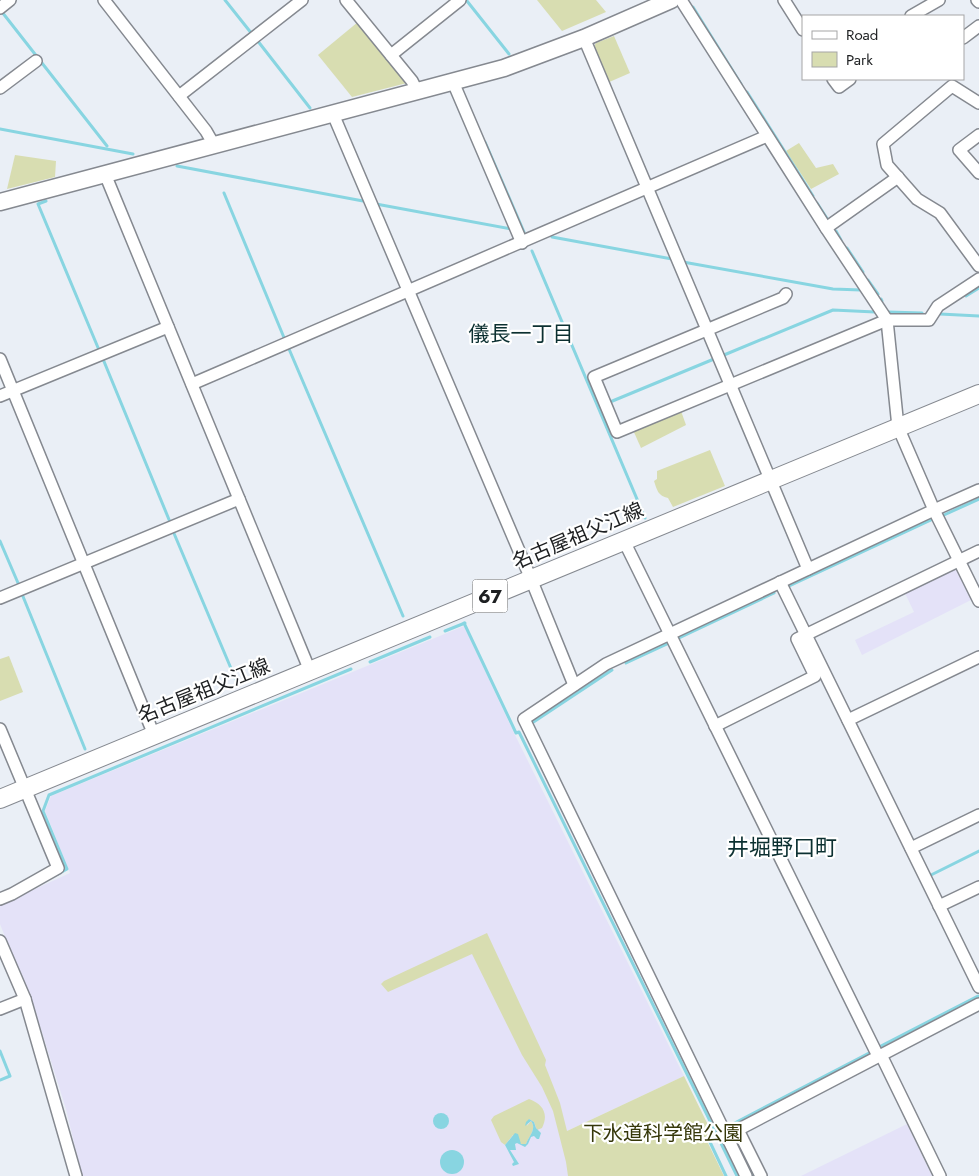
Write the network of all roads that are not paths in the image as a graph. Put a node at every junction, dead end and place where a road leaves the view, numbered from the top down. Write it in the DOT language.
graph roads {
  1 [pos="10,0"];
  2 [pos="104,0"];
  3 [pos="302,0"];
  4 [pos="346,0"];
  5 [pos="460,0"];
  6 [pos="671,0"];
  7 [pos="681,0"];
  8 [pos="784,0"];
  9 [pos="939,0"];
  10 [pos="0,8"];
  11 [pos="913,15"];
  12 [pos="979,26"];
  13 [pos="802,28"];
  14 [pos="964,37"];
  15 [pos="584,38"];
  16 [pos="390,55"];
  17 [pos="36,61"];
  18 [pos="834,80"];
  19 [pos="849,80"];
  20 [pos="453,82"];
  21 [pos="949,83"];
  22 [pos="0,88"];
  23 [pos="417,91"];
  24 [pos="179,96"];
  25 [pos="979,103"];
  26 [pos="333,114"];
  27 [pos="979,135"];
  28 [pos="767,136"];
  29 [pos="214,145"];
  30 [pos="979,173"];
  31 [pos="105,174"];
  32 [pos="898,177"];
  33 [pos="648,189"];
  34 [pos="0,202"];
  35 [pos="826,228"];
  36 [pos="522,243"];
  37 [pos="979,266"];
  38 [pos="979,279"];
  39 [pos="409,292"];
  40 [pos="786,294"];
  41 [pos="887,320"];
  42 [pos="168,326"];
  43 [pos="707,329"];
  44 [pos="0,360"];
  45 [pos="192,384"];
  46 [pos="731,384"];
  47 [pos="13,390"];
  48 [pos="979,394"];
  49 [pos="0,396"];
  50 [pos="898,427"];
  51 [pos="771,480"];
  52 [pos="979,490"];
  53 [pos="239,499"];
  54 [pos="934,510"];
  55 [pos="624,541"];
  56 [pos="979,551"];
  57 [pos="959,561"];
  58 [pos="84,563"];
  59 [pos="808,569"];
  60 [pos="531,579"];
  61 [pos="780,582"];
  62 [pos="0,598"];
  63 [pos="979,601"];
  64 [pos="670,634"];
  65 [pos="806,634"];
  66 [pos="979,657"];
  67 [pos="310,671"];
  68 [pos="574,686"];
  69 [pos="848,720"];
  70 [pos="715,726"];
  71 [pos="0,729"];
  72 [pos="154,735"];
  73 [pos="25,789"];
  74 [pos="0,799"];
  75 [pos="979,815"];
  76 [pos="911,848"];
  77 [pos="979,887"];
  78 [pos="0,899"];
  79 [pos="939,906"];
  80 [pos="0,941"];
  81 [pos="979,986"];
  82 [pos="25,999"];
  83 [pos="979,1004"];
  84 [pos="0,1009"];
  85 [pos="879,1056"];
  86 [pos="738,1130"];
  87 [pos="726,1136"];
  88 [pos="76,1176"];
  89 [pos="746,1176"];
  90 [pos="761,1176"];
  91 [pos="940,1176"];
  1 -- 10 [label="street"];
  2 -- 24 [label="street"];
  3 -- 24 [label="street"];
  4 -- 16 [label="street"];
  5 -- 16 [label="street"];
  6 -- 15 [label="street"];
  7 -- 28 [label="street"];
  8 -- 13 [label="street"];
  9 -- 11 [label="street"];
  12 -- 14 [label="street"];
  15 -- 20 [label="street"];
  15 -- 33 [label="street"];
  16 -- 23 [label="street"];
  17 -- 22 [label="street"];
  18 -- 19 [label="street"];
  20 -- 23 [label="street"];
  20 -- 36 [label="street"];
  21 -- 25 [label="street"];
  21 -- 32 [label="street"];
  23 -- 26 [label="street"];
  24 -- 29 [label="street"];
  26 -- 29 [label="street"];
  26 -- 39 [label="street"];
  27 -- 30 [label="street"];
  28 -- 33 [label="street"];
  28 -- 35 [label="street"];
  29 -- 31 [label="street"];
  31 -- 34 [label="street"];
  31 -- 42 [label="street"];
  32 -- 35 [label="street"];
  32 -- 37 [label="street"];
  33 -- 36 [label="street"];
  33 -- 43 [label="street"];
  35 -- 41 [label="street"];
  36 -- 39 [label="street"];
  38 -- 41 [label="street"];
  39 -- 45 [label="street"];
  39 -- 60 [label="street"];
  40 -- 43 [label="street"];
  41 -- 46 [label="street"];
  41 -- 50 [label="street"];
  42 -- 45 [label="street"];
  42 -- 47 [label="street"];
  43 -- 46 [label="street"];
  43 -- 46 [label="street"];
  44 -- 47 [label="street"];
  45 -- 53 [label="street"];
  46 -- 51 [label="street"];
  47 -- 49 [label="street"];
  47 -- 58 [label="street"];
  48 -- 50 [label="main road, 名古屋祖父江線 / 67"];
  50 -- 51 [label="main road, 名古屋祖父江線 / 67"];
  50 -- 54 [label="street"];
  51 -- 55 [label="main road, 名古屋祖父江線 / 67"];
  51 -- 59 [label="street"];
  52 -- 54 [label="street"];
  53 -- 58 [label="street"];
  53 -- 67 [label="street"];
  54 -- 57 [label="street"];
  54 -- 59 [label="street"];
  55 -- 60 [label="main road, 名古屋祖父江線 / 67"];
  55 -- 64 [label="street"];
  56 -- 57 [label="street"];
  57 -- 63 [label="street"];
  57 -- 65 [label="street"];
  58 -- 62 [label="street"];
  58 -- 72 [label="street"];
  59 -- 61 [label="street"];
  60 -- 67 [label="main road, 名古屋祖父江線 / 67"];
  60 -- 68 [label="street"];
  61 -- 64 [label="street"];
  61 -- 65 [label="street"];
  64 -- 68 [label="street"];
  64 -- 70 [label="street"];
  65 -- 69 [label="street"];
  65 -- 70 [label="street"];
  66 -- 69 [label="street"];
  67 -- 72 [label="main road, 名古屋祖父江線 / 67"];
  68 -- 87 [label="street"];
  69 -- 76 [label="street"];
  70 -- 85 [label="street"];
  71 -- 73 [label="street"];
  72 -- 73 [label="main road, 名古屋祖父江線 / 67"];
  73 -- 74 [label="main road, 名古屋祖父江線 / 67"];
  73 -- 78 [label="street"];
  75 -- 76 [label="street"];
  76 -- 79 [label="street"];
  77 -- 79 [label="street"];
  79 -- 81 [label="street"];
  80 -- 82 [label="street"];
  82 -- 84 [label="street"];
  82 -- 88 [label="street"];
  83 -- 85 [label="street"];
  85 -- 86 [label="street"];
  85 -- 91 [label="street"];
  86 -- 87 [label="street"];
  86 -- 90 [label="street"];
  87 -- 89 [label="street"];
}
